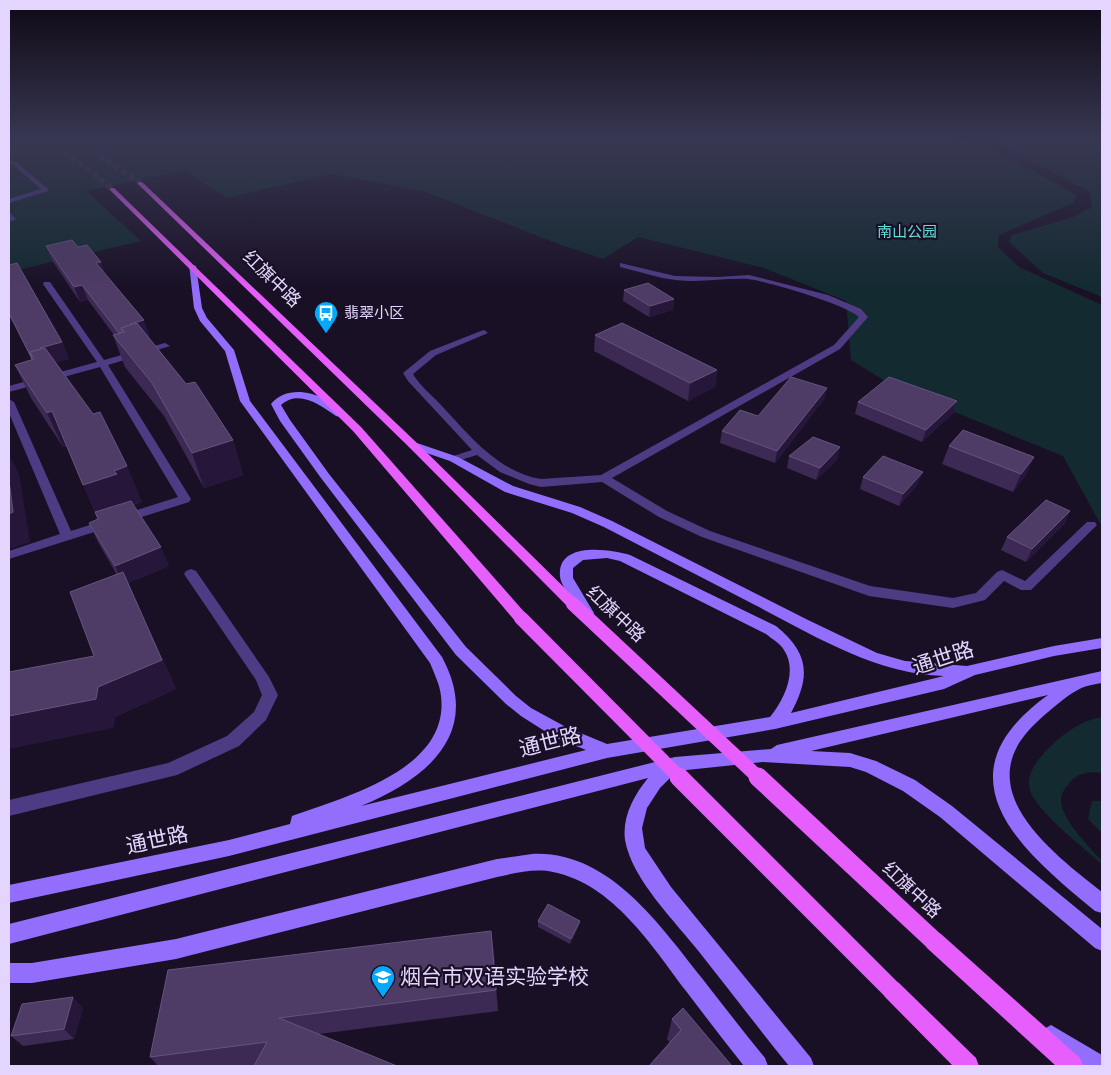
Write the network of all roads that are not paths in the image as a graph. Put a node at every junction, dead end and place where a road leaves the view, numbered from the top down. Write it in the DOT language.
graph roads {
  1 [pos="45,190"];
  2 [pos="113,190"];
  3 [pos="147,190"];
  4 [pos="9,201"];
  5 [pos="9,214"];
  6 [pos="9,220"];
  7 [pos="623,265"];
  8 [pos="192,266"];
  9 [pos="47,284"];
  10 [pos="484,333"];
  11 [pos="165,346"];
  12 [pos="102,363"];
  13 [pos="9,389"];
  14 [pos="9,402"];
  15 [pos="357,428"];
  16 [pos="413,445"];
  17 [pos="479,451"];
  18 [pos="454,459"];
  19 [pos="604,478"];
  20 [pos="1091,525"];
  21 [pos="67,536"];
  22 [pos="9,555"];
  23 [pos="190,574"];
  24 [pos="593,622"];
  25 [pos="1102,643"];
  26 [pos="972,670"];
  27 [pos="1102,677"];
  28 [pos="1082,680"];
  29 [pos="775,723"];
  30 [pos="607,751"];
  31 [pos="763,755"];
  32 [pos="675,764"];
  33 [pos="9,808"];
  34 [pos="229,848"];
  35 [pos="9,894"];
  36 [pos="1102,904"];
  37 [pos="9,934"];
  38 [pos="1102,941"];
  39 [pos="9,973"];
  40 [pos="1011,1012"];
  41 [pos="954,1058"];
  42 [pos="757,1066"];
  43 [pos="803,1066"];
  44 [pos="968,1066"];
  45 [pos="1072,1066"];
  46 [pos="1100,1066"];
  1 -- 4 [label="street"];
  2 -- 8 [label="main road"];
  3 -- 16 [label="main road, 红旗中路"];
  5 -- 6 [label="street"];
  7 -- 19 [label="street"];
  8 -- 15 [label="main road"];
  8 -- 34 [label="main road"];
  9 -- 12 [label="street"];
  10 -- 17 [label="street"];
  11 -- 12 [label="street"];
  12 -- 13 [label="street"];
  12 -- 21 [label="street"];
  14 -- 21 [label="street"];
  15 -- 30 [label="main road"];
  15 -- 41 [label="main road, bridge"];
  16 -- 18 [label="main road"];
  16 -- 24 [label="main road, 红旗中路, bridge"];
  17 -- 18 [label="street"];
  17 -- 19 [label="street"];
  18 -- 26 [label="main road"];
  19 -- 20 [label="street"];
  21 -- 22 [label="street"];
  23 -- 33 [label="street"];
  24 -- 29 [label="main road"];
  24 -- 40 [label="main road, 红旗中路, bridge"];
  25 -- 26 [label="main road, 通世路"];
  26 -- 29 [label="main road, 通世路"];
  27 -- 28 [label="main road"];
  28 -- 31 [label="main road"];
  28 -- 36 [label="main road"];
  29 -- 30 [label="main road, 通世路"];
  30 -- 34 [label="main road, 通世路"];
  31 -- 32 [label="main road"];
  31 -- 38 [label="main road"];
  32 -- 37 [label="main road"];
  32 -- 43 [label="main road"];
  34 -- 35 [label="main road, 通世路"];
  39 -- 42 [label="main road"];
  40 -- 45 [label="main road, 红旗中路"];
  40 -- 46 [label="main road"];
  41 -- 44 [label="main road"];
}
